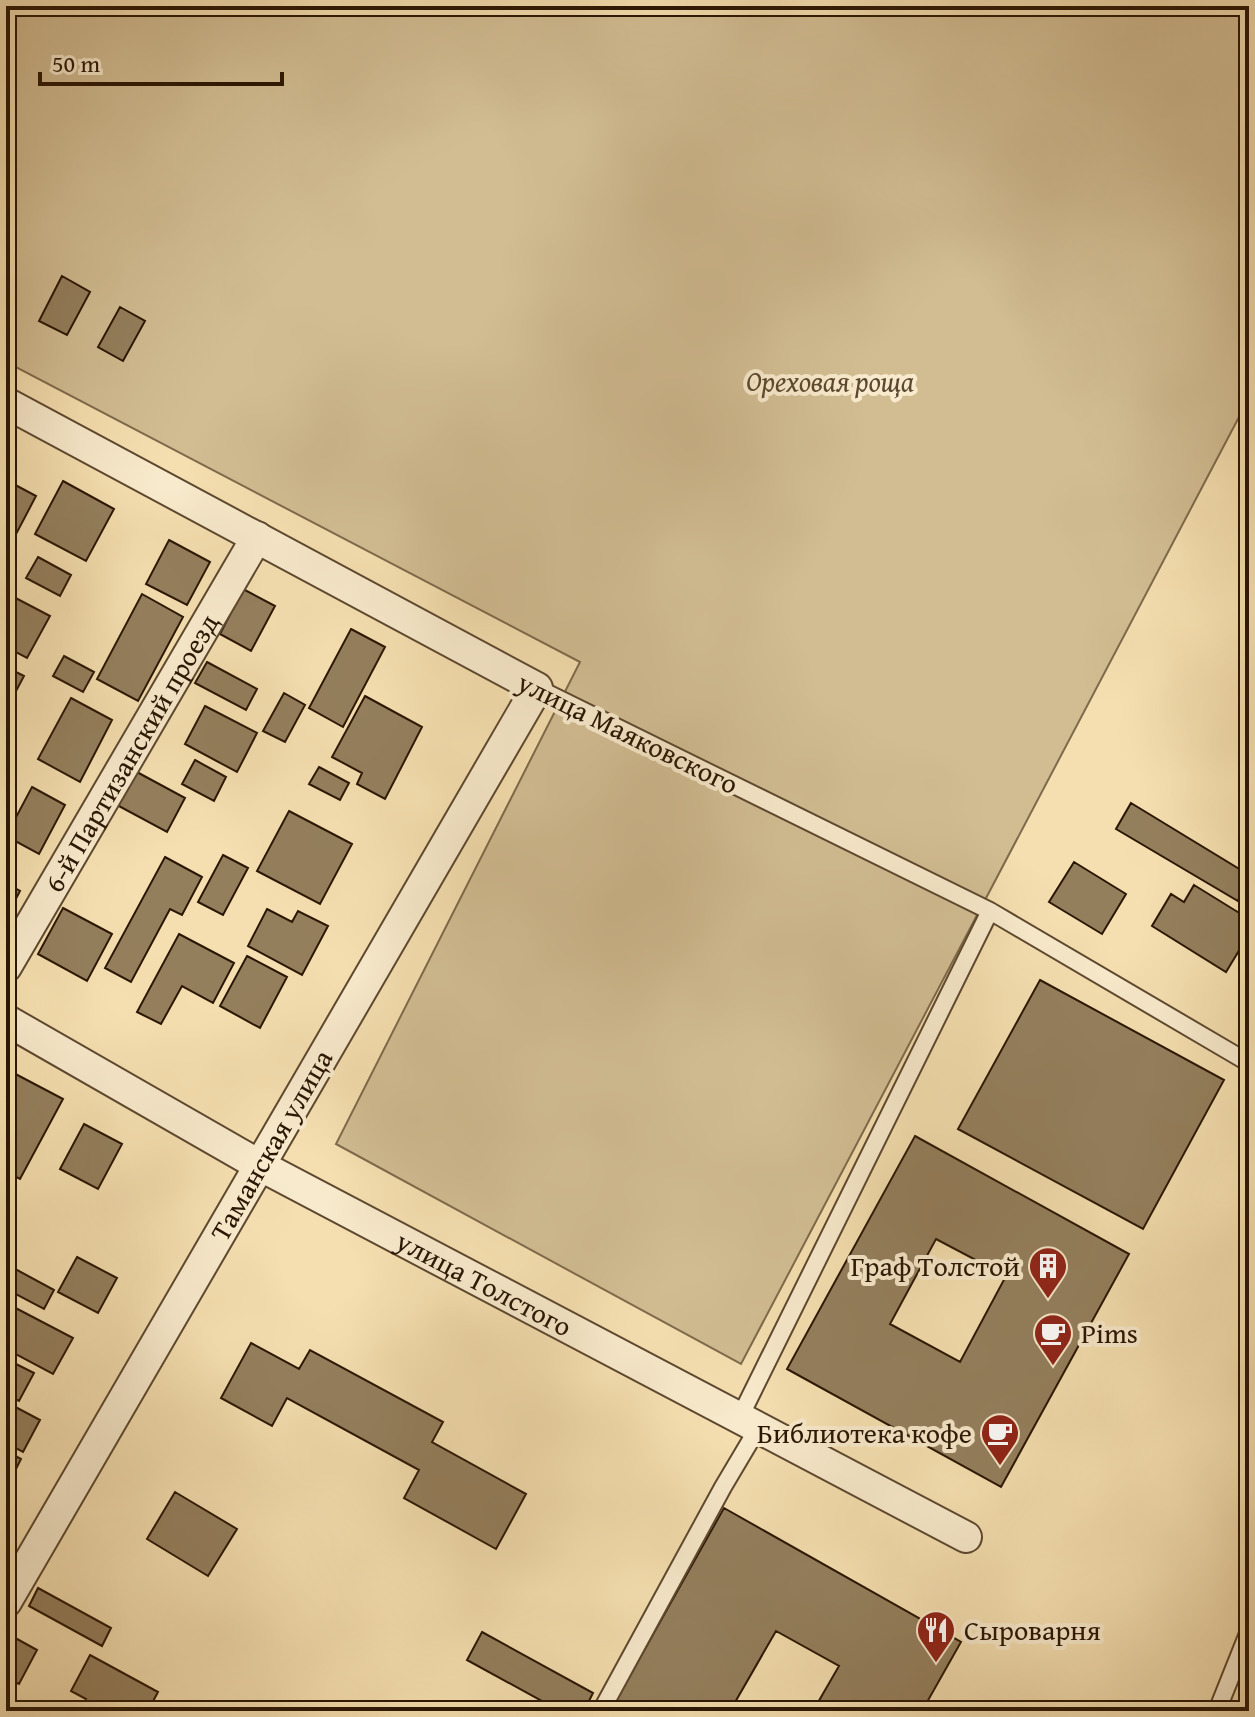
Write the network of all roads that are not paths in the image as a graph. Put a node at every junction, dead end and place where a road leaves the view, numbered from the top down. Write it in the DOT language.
graph roads {
  1 [pos="8,409"];
  2 [pos="257,537"];
  3 [pos="537,688"];
  4 [pos="990,911"];
  5 [pos="6,967"];
  6 [pos="6,1020"];
  7 [pos="1249,1063"];
  8 [pos="259,1165"];
  9 [pos="749,1424"];
  10 [pos="966,1537"];
  11 [pos="6,1602"];
  12 [pos="1249,1631"];
  13 [pos="601,1711"];
  14 [pos="1217,1711"];
  1 -- 2 [label="street, улица Маяковского"];
  2 -- 3 [label="street, улица Маяковского"];
  2 -- 5 [label="street, 6-й Партизанский проезд"];
  3 -- 4 [label="lane, улица Маяковского"];
  3 -- 8 [label="street, Таманская улица"];
  4 -- 7 [label="lane, улица Маяковского"];
  4 -- 9 [label="lane"];
  6 -- 8 [label="street, улица Толстого"];
  8 -- 9 [label="street, улица Толстого"];
  8 -- 11 [label="street, Таманская улица"];
  9 -- 10 [label="street, улица Толстого"];
  9 -- 13 [label="lane"];
  12 -- 14 [label="lane"];
}
